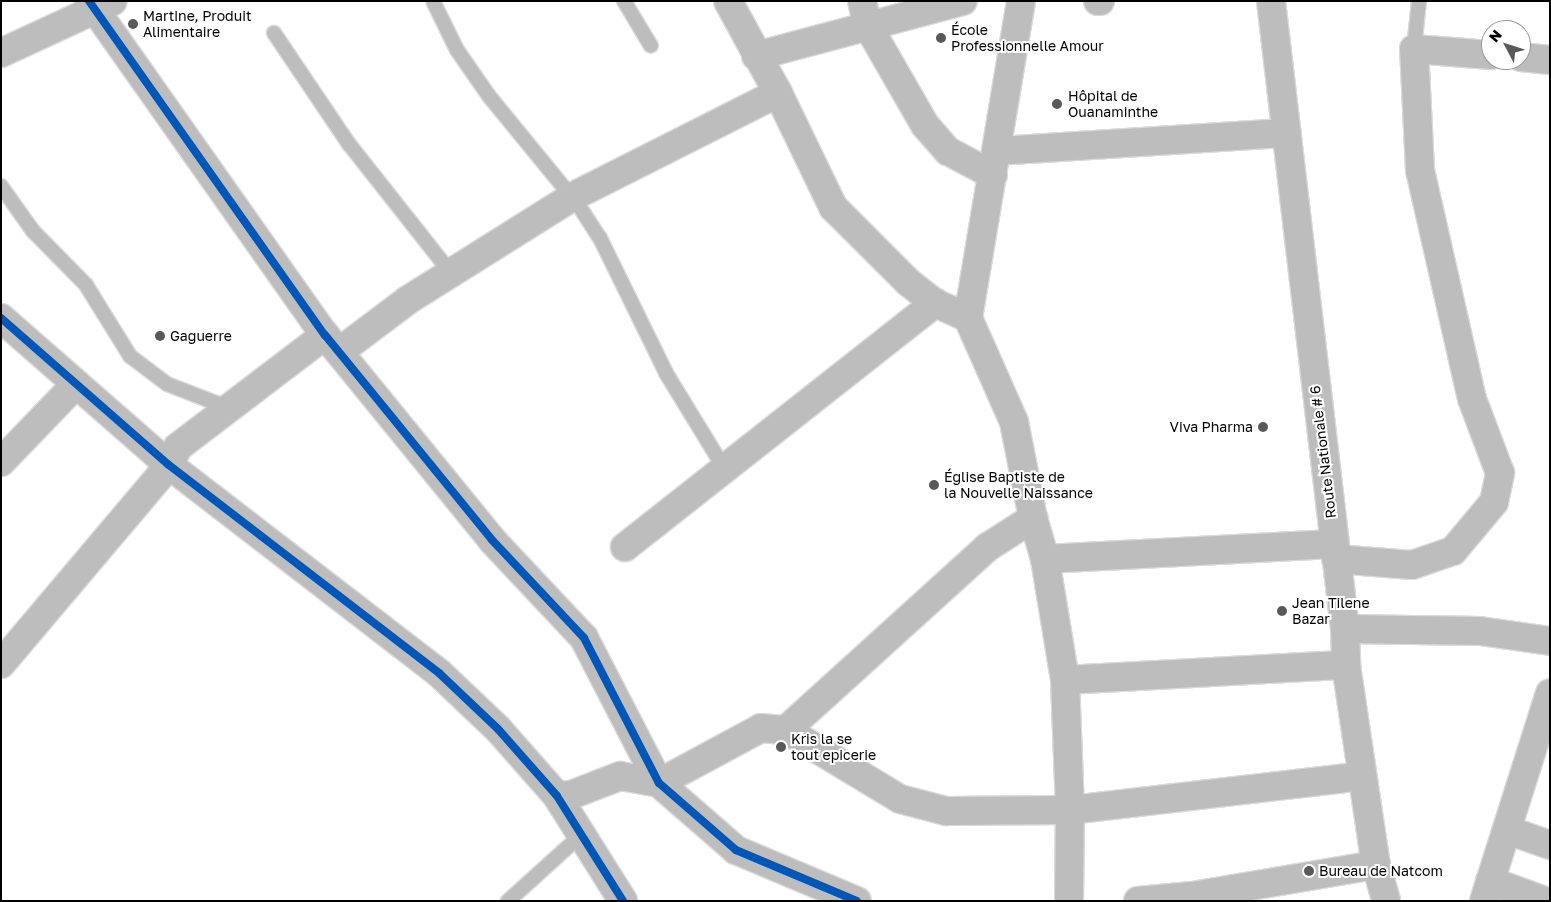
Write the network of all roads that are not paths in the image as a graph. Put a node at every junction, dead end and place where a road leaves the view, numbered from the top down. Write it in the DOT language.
graph roads {
  1 [pos="433,1"];
  2 [pos="624,1"];
  3 [pos="728,1"];
  4 [pos="963,1"];
  5 [pos="1021,1"];
  6 [pos="1272,1"];
  7 [pos="1419,1"];
  8 [pos="99,4"];
  9 [pos="864,14"];
  10 [pos="274,33"];
  11 [pos="651,46"];
  12 [pos="1414,49"];
  13 [pos="1,53"];
  14 [pos="1481,54"];
  15 [pos="756,56"];
  16 [pos="1531,59"];
  17 [pos="1550,60"];
  18 [pos="778,94"];
  19 [pos="1286,133"];
  20 [pos="995,163"];
  21 [pos="1,186"];
  22 [pos="572,197"];
  23 [pos="451,273"];
  24 [pos="934,303"];
  25 [pos="1,318"];
  26 [pos="968,318"];
  27 [pos="332,344"];
  28 [pos="76,384"];
  29 [pos="229,408"];
  30 [pos="1,462"];
  31 [pos="169,465"];
  32 [pos="724,468"];
  33 [pos="1033,518"];
  34 [pos="626,546"];
  35 [pos="1335,551"];
  36 [pos="1045,559"];
  37 [pos="1345,630"];
  38 [pos="1550,641"];
  39 [pos="1,664"];
  40 [pos="1346,665"];
  41 [pos="1065,680"];
  42 [pos="1550,693"];
  43 [pos="786,730"];
  44 [pos="1362,776"];
  45 [pos="659,783"];
  46 [pos="557,796"];
  47 [pos="1070,810"];
  48 [pos="1507,830"];
  49 [pos="581,834"];
  50 [pos="1550,845"];
  51 [pos="1376,865"];
  52 [pos="1487,891"];
  53 [pos="854,899"];
  54 [pos="508,901"];
  55 [pos="623,901"];
  56 [pos="1069,901"];
  57 [pos="1138,901"];
  58 [pos="1386,901"];
  59 [pos="1545,901"];
  1 -- 22 [label="lane"];
  2 -- 11 [label="lane"];
  3 -- 15 [label="street"];
  4 -- 9 [label="street"];
  5 -- 20 [label="street"];
  6 -- 19 [label="street, Route Nationale # 6"];
  7 -- 12 [label="lane"];
  8 -- 13 [label="street"];
  8 -- 27 [label="street"];
  9 -- 15 [label="street"];
  9 -- 20 [label="street"];
  10 -- 23 [label="lane"];
  12 -- 14 [label="street"];
  12 -- 35 [label="street"];
  15 -- 18 [label="street"];
  16 -- 17 [label="street"];
  18 -- 22 [label="street"];
  18 -- 24 [label="street"];
  19 -- 20 [label="street"];
  19 -- 35 [label="street, Route Nationale # 6"];
  20 -- 26 [label="street"];
  21 -- 29 [label="lane"];
  22 -- 23 [label="street"];
  22 -- 32 [label="lane"];
  23 -- 27 [label="street"];
  24 -- 26 [label="street"];
  24 -- 32 [label="street"];
  25 -- 28 [label="street"];
  26 -- 33 [label="street"];
  27 -- 29 [label="street"];
  27 -- 45 [label="street"];
  28 -- 30 [label="street"];
  28 -- 31 [label="street"];
  29 -- 31 [label="street"];
  31 -- 39 [label="street"];
  31 -- 46 [label="street"];
  32 -- 34 [label="street"];
  33 -- 36 [label="street"];
  33 -- 43 [label="street"];
  35 -- 36 [label="street"];
  35 -- 37 [label="street, Route Nationale # 6"];
  36 -- 41 [label="street"];
  37 -- 38 [label="street"];
  37 -- 40 [label="street, Route Nationale # 6"];
  40 -- 41 [label="street"];
  40 -- 44 [label="street, Route Nationale # 6"];
  41 -- 47 [label="street"];
  42 -- 48 [label="street"];
  43 -- 45 [label="street"];
  43 -- 47 [label="street"];
  44 -- 47 [label="street"];
  44 -- 51 [label="street, Route Nationale # 6"];
  45 -- 46 [label="street"];
  45 -- 53 [label="street"];
  46 -- 49 [label="street"];
  47 -- 56 [label="street"];
  48 -- 50 [label="street"];
  48 -- 52 [label="street"];
  49 -- 54 [label="lane"];
  49 -- 55 [label="street"];
  51 -- 57 [label="street"];
  51 -- 58 [label="street, Route Nationale # 6"];
  52 -- 59 [label="street"];
}
